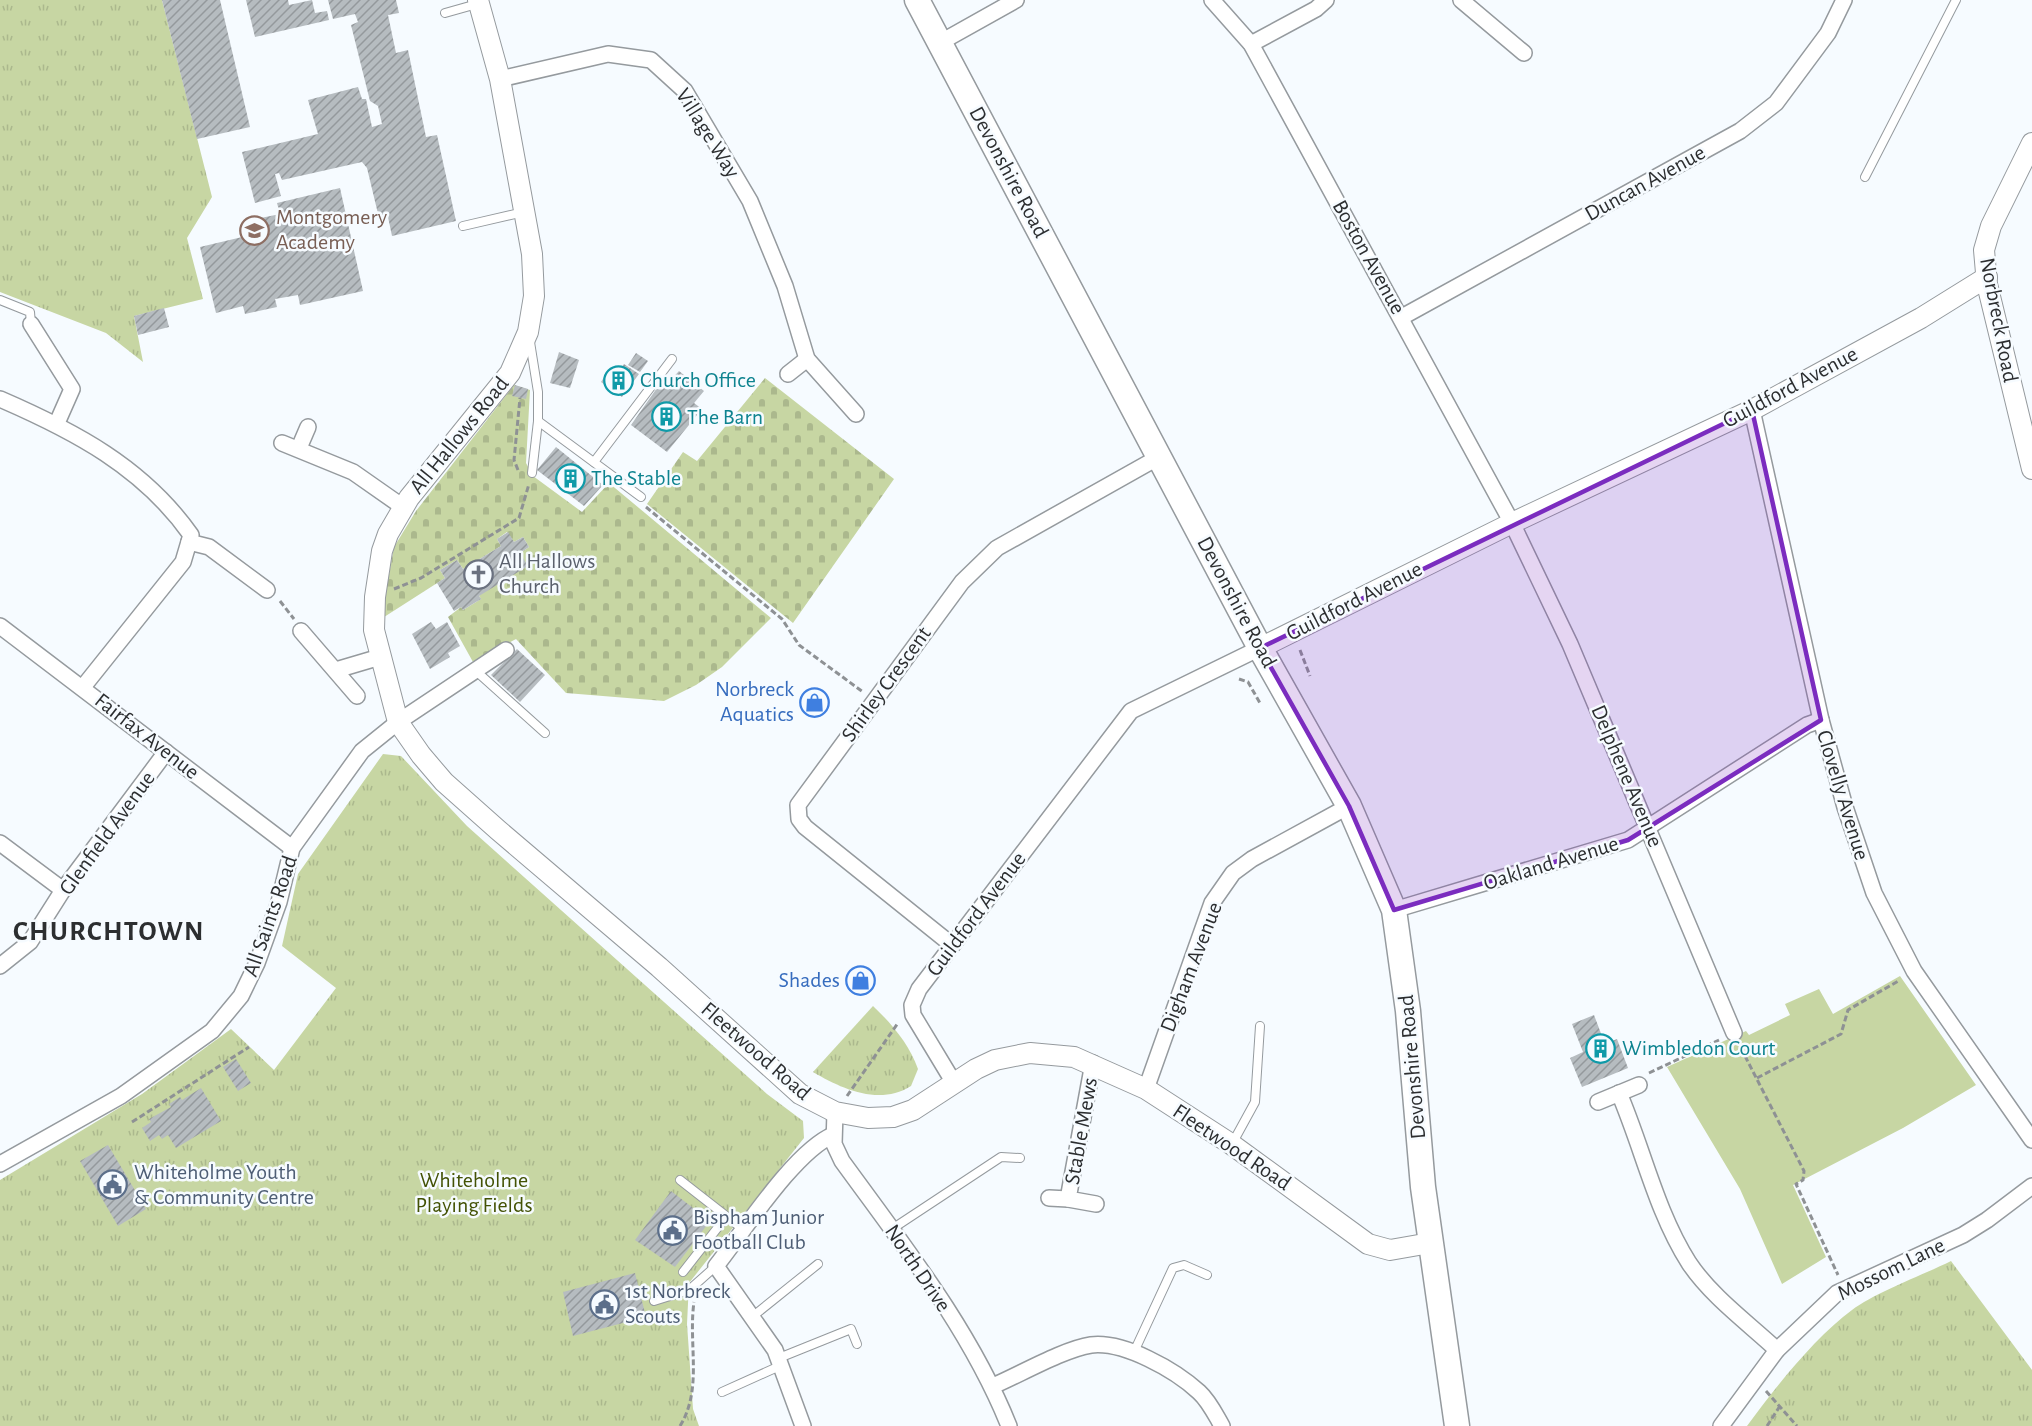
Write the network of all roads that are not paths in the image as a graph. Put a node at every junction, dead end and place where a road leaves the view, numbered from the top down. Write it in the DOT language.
graph roads {
  1 [pos="917,0"];
  2 [pos="1016,0"];
  3 [pos="1212,0"];
  4 [pos="1326,0"];
  5 [pos="1461,0"];
  6 [pos="1844,0"];
  7 [pos="1956,0"];
  8 [pos="478,2"];
  9 [pos="445,13"];
  10 [pos="940,42"];
  11 [pos="1251,44"];
  12 [pos="1524,53"];
  13 [pos="500,79"];
  14 [pos="2032,143"];
  15 [pos="1865,177"];
  16 [pos="525,212"];
  17 [pos="464,226"];
  18 [pos="1985,256"];
  19 [pos="1987,277"];
  20 [pos="0,300"];
  21 [pos="1402,317"];
  22 [pos="1921,318"];
  23 [pos="31,324"];
  24 [pos="528,332"];
  25 [pos="672,359"];
  26 [pos="807,359"];
  27 [pos="788,374"];
  28 [pos="0,399"];
  29 [pos="1752,410"];
  30 [pos="856,414"];
  31 [pos="538,421"];
  32 [pos="57,423"];
  33 [pos="308,427"];
  34 [pos="282,443"];
  35 [pos="299,448"];
  36 [pos="1159,457"];
  37 [pos="594,462"];
  38 [pos="2032,469"];
  39 [pos="532,473"];
  40 [pos="641,497"];
  41 [pos="403,507"];
  42 [pos="1512,523"];
  43 [pos="189,543"];
  44 [pos="271,573"];
  45 [pos="0,626"];
  46 [pos="301,631"];
  47 [pos="1260,648"];
  48 [pos="506,650"];
  49 [pos="380,657"];
  50 [pos="336,670"];
  51 [pos="476,671"];
  52 [pos="83,687"];
  53 [pos="357,696"];
  54 [pos="1821,720"];
  55 [pos="398,722"];
  56 [pos="545,734"];
  57 [pos="166,752"];
  58 [pos="1349,806"];
  59 [pos="1649,827"];
  60 [pos="0,843"];
  61 [pos="292,848"];
  62 [pos="63,890"];
  63 [pos="1394,910"];
  64 [pos="952,945"];
  65 [pos="0,966"];
  66 [pos="1260,1026"];
  67 [pos="1734,1033"];
  68 [pos="1093,1063"];
  69 [pos="1643,1079"];
  70 [pos="954,1083"];
  71 [pos="1146,1089"];
  72 [pos="1619,1093"];
  73 [pos="1599,1102"];
  74 [pos="835,1112"];
  75 [pos="833,1135"];
  76 [pos="2032,1140"];
  77 [pos="1232,1144"];
  78 [pos="1020,1158"];
  79 [pos="0,1164"];
  80 [pos="680,1180"];
  81 [pos="2032,1186"];
  82 [pos="1049,1198"];
  83 [pos="1068,1198"];
  84 [pos="1096,1203"];
  85 [pos="726,1217"];
  86 [pos="744,1230"];
  87 [pos="892,1230"];
  88 [pos="1430,1243"];
  89 [pos="818,1264"];
  90 [pos="716,1266"];
  91 [pos="683,1272"];
  92 [pos="1207,1275"];
  93 [pos="654,1301"];
  94 [pos="752,1317"];
  95 [pos="857,1344"];
  96 [pos="1777,1350"];
  97 [pos="1133,1354"];
  98 [pos="780,1362"];
  99 [pos="993,1386"];
  100 [pos="722,1392"];
  101 [pos="802,1426"];
  102 [pos="1009,1426"];
  103 [pos="1222,1426"];
  104 [pos="1457,1426"];
  105 [pos="1721,1426"];
  1 -- 10 [label="main road, Devonshire Road"];
  2 -- 10 [label="street"];
  3 -- 11 [label="street, Boston Avenue"];
  4 -- 11 [label="street"];
  5 -- 12 [label="street"];
  6 -- 21 [label="street, Duncan Avenue"];
  7 -- 15 [label="lane"];
  8 -- 9 [label="lane"];
  8 -- 13 [label="street, All Hallows Road"];
  10 -- 36 [label="main road, Devonshire Road"];
  11 -- 21 [label="street, Boston Avenue"];
  13 -- 16 [label="street, All Hallows Road"];
  13 -- 26 [label="street, Village Way"];
  14 -- 18 [label="street, Norbreck Road"];
  16 -- 17 [label="lane"];
  16 -- 24 [label="street, All Hallows Road"];
  18 -- 19 [label="street, Norbreck Road"];
  18 -- 22 [label="street, Guildford Avenue"];
  19 -- 22 [label="street, Guildford Avenue"];
  19 -- 38 [label="street, Norbreck Road"];
  20 -- 23 [label="lane"];
  21 -- 42 [label="street, Boston Avenue"];
  22 -- 29 [label="street, Guildford Avenue"];
  23 -- 32 [label="street"];
  24 -- 31 [label="lane"];
  24 -- 41 [label="street, All Hallows Road"];
  25 -- 37 [label="lane"];
  26 -- 27 [label="street"];
  26 -- 30 [label="street, Village Way"];
  28 -- 32 [label="street"];
  29 -- 42 [label="street, Guildford Avenue"];
  29 -- 54 [label="street, Clovelly Avenue"];
  31 -- 37 [label="lane"];
  31 -- 39 [label="lane"];
  32 -- 43 [label="street"];
  33 -- 35 [label="street"];
  34 -- 35 [label="street"];
  35 -- 41 [label="street"];
  36 -- 47 [label="main road, Devonshire Road"];
  36 -- 64 [label="street, Shirley Crescent"];
  37 -- 40 [label="lane"];
  41 -- 49 [label="street, All Hallows Road"];
  42 -- 47 [label="street, Guildford Avenue"];
  42 -- 59 [label="street, Delphene Avenue"];
  43 -- 44 [label="street"];
  43 -- 52 [label="street"];
  45 -- 52 [label="street, Fairfax Avenue"];
  46 -- 50 [label="street"];
  47 -- 58 [label="main road, Devonshire Road"];
  47 -- 64 [label="street, Guildford Avenue"];
  48 -- 51 [label="street, All Saints Road"];
  49 -- 50 [label="street"];
  49 -- 55 [label="street, All Hallows Road"];
  50 -- 53 [label="street"];
  51 -- 55 [label="street, All Saints Road"];
  51 -- 56 [label="lane"];
  52 -- 57 [label="street, Fairfax Avenue"];
  54 -- 59 [label="street, Oakland Avenue"];
  54 -- 76 [label="street, Clovelly Avenue"];
  55 -- 61 [label="street, All Saints Road"];
  55 -- 74 [label="street, Fleetwood Road"];
  57 -- 61 [label="street, Fairfax Avenue"];
  57 -- 62 [label="street, Glenfield Avenue"];
  58 -- 63 [label="main road, Devonshire Road"];
  58 -- 71 [label="street, Digham Avenue"];
  59 -- 63 [label="street, Oakland Avenue"];
  59 -- 67 [label="street, Delphene Avenue"];
  60 -- 62 [label="street"];
  61 -- 79 [label="street, All Saints Road"];
  62 -- 65 [label="street, Glenfield Avenue"];
  63 -- 88 [label="main road, Devonshire Road"];
  64 -- 70 [label="street, Guildford Avenue"];
  66 -- 77 [label="lane"];
  68 -- 70 [label="street, Fleetwood Road"];
  68 -- 71 [label="street, Fleetwood Road"];
  68 -- 83 [label="street, Stable Mews"];
  69 -- 72 [label="street"];
  70 -- 74 [label="street, Fleetwood Road"];
  71 -- 77 [label="street, Fleetwood Road"];
  72 -- 73 [label="street"];
  72 -- 96 [label="street"];
  74 -- 75 [label="street, North Drive"];
  75 -- 86 [label="street"];
  75 -- 87 [label="street, North Drive"];
  77 -- 88 [label="street, Fleetwood Road"];
  78 -- 87 [label="lane"];
  80 -- 85 [label="lane"];
  81 -- 96 [label="street, Mossom Lane"];
  82 -- 83 [label="street, Stable Mews"];
  83 -- 84 [label="street, Stable Mews"];
  85 -- 86 [label="lane"];
  85 -- 91 [label="lane"];
  86 -- 90 [label="street"];
  87 -- 99 [label="street, North Drive"];
  88 -- 104 [label="main road"];
  89 -- 94 [label="lane"];
  90 -- 93 [label="lane"];
  90 -- 94 [label="street"];
  92 -- 97 [label="lane"];
  94 -- 98 [label="street"];
  95 -- 98 [label="lane"];
  96 -- 105 [label="street, Mossom Lane"];
  97 -- 99 [label="street"];
  97 -- 103 [label="street"];
  98 -- 100 [label="lane"];
  98 -- 101 [label="street"];
  99 -- 102 [label="street, North Drive"];
}
